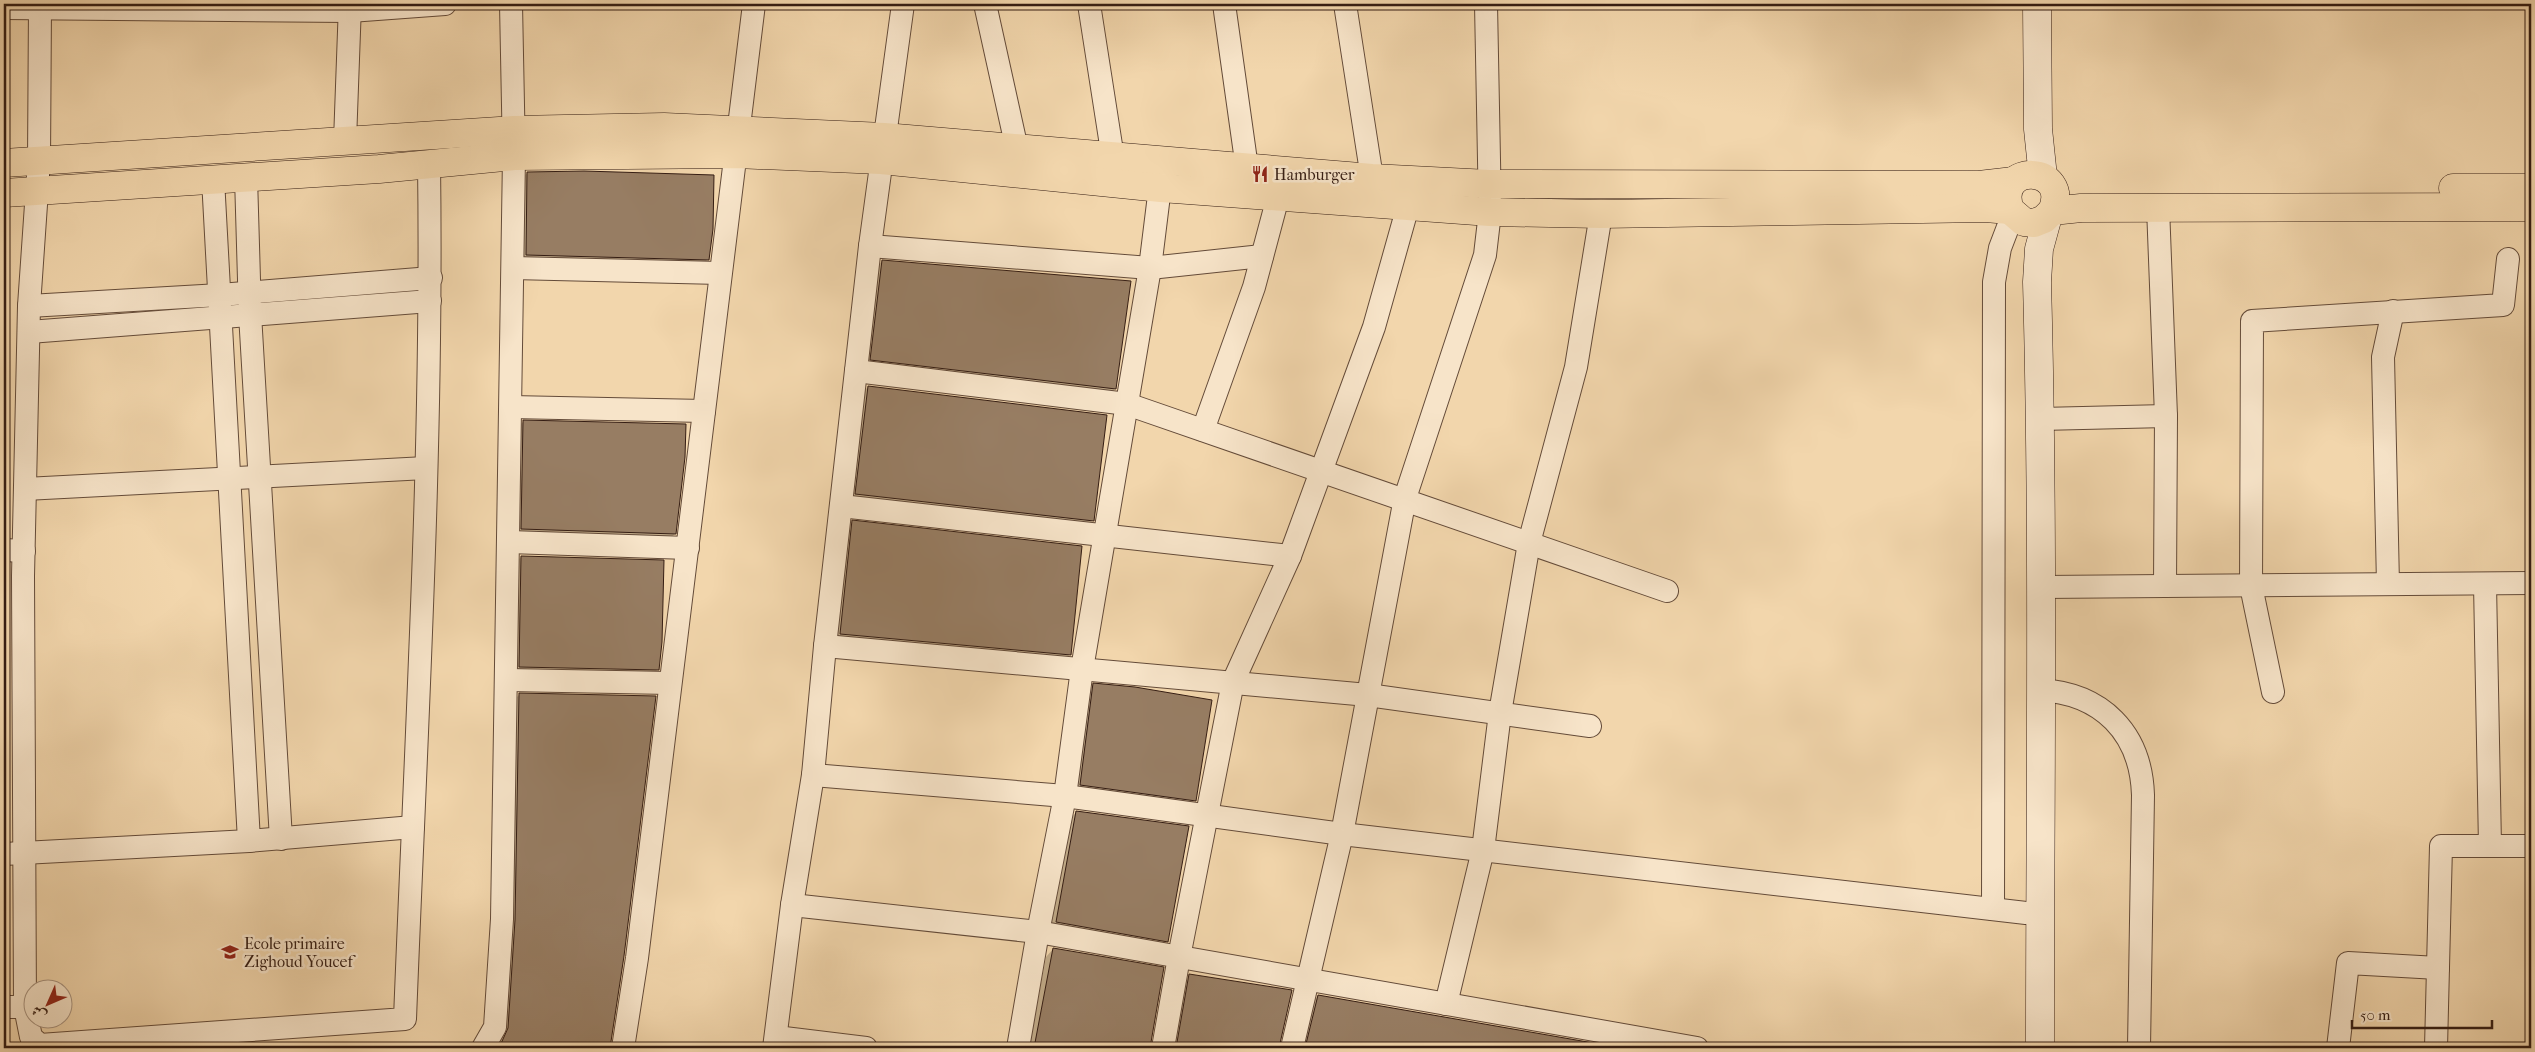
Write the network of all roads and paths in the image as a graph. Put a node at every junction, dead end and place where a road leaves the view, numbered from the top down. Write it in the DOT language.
graph roads {
  1 [pos="445,4"];
  2 [pos="511,4"];
  3 [pos="754,4"];
  4 [pos="902,4"];
  5 [pos="985,4"];
  6 [pos="1088,4"];
  7 [pos="1224,4"];
  8 [pos="1345,4"];
  9 [pos="1486,4"];
  10 [pos="2023,4"];
  11 [pos="2037,4"];
  12 [pos="40,7"];
  13 [pos="350,7"];
  14 [pos="4,8"];
  15 [pos="345,141"];
  16 [pos="737,141"];
  17 [pos="514,143"];
  18 [pos="883,149"];
  19 [pos="1017,149"];
  20 [pos="1113,158"];
  21 [pos="1163,160"];
  22 [pos="39,161"];
  23 [pos="4,163"];
  24 [pos="429,163"];
  25 [pos="1247,168"];
  26 [pos="246,177"];
  27 [pos="1372,178"];
  28 [pos="213,179"];
  29 [pos="2032,179"];
  30 [pos="1489,184"];
  31 [pos="1161,188"];
  32 [pos="2531,188"];
  33 [pos="37,191"];
  34 [pos="4,193"];
  35 [pos="1278,196"];
  36 [pos="1860,197"];
  37 [pos="1408,206"];
  38 [pos="2158,207"];
  39 [pos="2531,207"];
  40 [pos="1490,212"];
  41 [pos="1602,214"];
  42 [pos="2013,214"];
  43 [pos="2050,214"];
  44 [pos="870,246"];
  45 [pos="1262,256"];
  46 [pos="2508,259"];
  47 [pos="513,268"];
  48 [pos="1150,268"];
  49 [pos="720,273"];
  50 [pos="431,278"];
  51 [pos="250,291"];
  52 [pos="430,301"];
  53 [pos="30,306"];
  54 [pos="220,306"];
  55 [pos="2393,312"];
  56 [pos="250,314"];
  57 [pos="29,332"];
  58 [pos="856,371"];
  59 [pos="1127,404"];
  60 [pos="511,407"];
  61 [pos="704,411"];
  62 [pos="2166,416"];
  63 [pos="2041,419"];
  64 [pos="1203,430"];
  65 [pos="426,468"];
  66 [pos="1320,470"];
  67 [pos="261,478"];
  68 [pos="229,480"];
  69 [pos="25,489"];
  70 [pos="1405,498"];
  71 [pos="841,506"];
  72 [pos="1105,534"];
  73 [pos="509,542"];
  74 [pos="1529,542"];
  75 [pos="688,548"];
  76 [pos="14,551"];
  77 [pos="1290,556"];
  78 [pos="2531,583"];
  79 [pos="2388,584"];
  80 [pos="2485,584"];
  81 [pos="2165,586"];
  82 [pos="2251,586"];
  83 [pos="2042,587"];
  84 [pos="1667,591"];
  85 [pos="825,646"];
  86 [pos="1082,669"];
  87 [pos="506,680"];
  88 [pos="670,682"];
  89 [pos="1233,682"];
  90 [pos="2039,690"];
  91 [pos="2273,692"];
  92 [pos="1368,695"];
  93 [pos="1500,713"];
  94 [pos="1590,726"];
  95 [pos="813,776"];
  96 [pos="1065,796"];
  97 [pos="1206,815"];
  98 [pos="413,826"];
  99 [pos="1342,834"];
  100 [pos="280,839"];
  101 [pos="249,842"];
  102 [pos="2490,846"];
  103 [pos="2531,846"];
  104 [pos="1483,850"];
  105 [pos="14,853"];
  106 [pos="792,905"];
  107 [pos="1993,909"];
  108 [pos="2026,913"];
  109 [pos="1038,932"];
  110 [pos="1179,957"];
  111 [pos="2438,968"];
  112 [pos="1307,980"];
  113 [pos="1446,1004"];
  114 [pos="14,1007"];
  115 [pos="1632,1042"];
  116 [pos="775,1043"];
  117 [pos="484,1048"];
  118 [pos="623,1048"];
  119 [pos="866,1048"];
  120 [pos="1018,1048"];
  121 [pos="1163,1048"];
  122 [pos="1292,1048"];
  123 [pos="1698,1048"];
  124 [pos="2025,1048"];
  125 [pos="2040,1048"];
  126 [pos="2139,1048"];
  127 [pos="2338,1048"];
  128 [pos="2436,1048"];
  1 -- 13 [label="street"];
  2 -- 17 [label="street"];
  3 -- 16 [label="street"];
  4 -- 18 [label="street"];
  5 -- 19 [label="street"];
  6 -- 20 [label="street"];
  7 -- 25 [label="street"];
  8 -- 27 [label="street"];
  9 -- 30 [label="street"];
  10 -- 29 [label="street"];
  11 -- 29 [label="street"];
  12 -- 13 [label="street"];
  12 -- 14 [label="street"];
  12 -- 22 [label="street"];
  13 -- 15 [label="street"];
  15 -- 17 [label="main road"];
  15 -- 22 [label="main road"];
  16 -- 17 [label="main road"];
  16 -- 18 [label="main road"];
  16 -- 49 [label="street"];
  17 -- 24 [label="main road"];
  17 -- 47 [label="street"];
  18 -- 19 [label="main road"];
  18 -- 31 [label="main road"];
  18 -- 44 [label="street"];
  19 -- 20 [label="main road"];
  20 -- 21 [label="main road"];
  21 -- 25 [label="main road"];
  21 -- 31 [label="street"];
  22 -- 23 [label="main road"];
  22 -- 33 [label="street"];
  24 -- 26 [label="main road"];
  24 -- 50 [label="street"];
  25 -- 27 [label="main road"];
  26 -- 28 [label="main road"];
  26 -- 51 [label="street"];
  27 -- 30 [label="main road"];
  28 -- 33 [label="main road"];
  28 -- 54 [label="street"];
  29 -- 32 [label="main road"];
  29 -- 36 [label="main road"];
  29 -- 42 [label="main road"];
  29 -- 43 [label="main road"];
  30 -- 36 [label="main road"];
  30 -- 40 [label="street"];
  31 -- 35 [label="main road"];
  31 -- 48 [label="street"];
  33 -- 34 [label="main road"];
  33 -- 53 [label="street"];
  35 -- 37 [label="main road"];
  35 -- 45 [label="street"];
  36 -- 41 [label="main road"];
  36 -- 42 [label="main road"];
  37 -- 40 [label="main road"];
  37 -- 66 [label="street"];
  38 -- 39 [label="main road"];
  38 -- 43 [label="main road"];
  38 -- 62 [label="street"];
  40 -- 41 [label="main road"];
  40 -- 70 [label="street"];
  41 -- 74 [label="street"];
  42 -- 43 [label="main road"];
  42 -- 107 [label="street"];
  42 -- 108 [label="street"];
  43 -- 63 [label="street"];
  44 -- 48 [label="street"];
  44 -- 58 [label="street"];
  45 -- 48 [label="street"];
  45 -- 64 [label="street"];
  46 -- 55 [label="street"];
  47 -- 49 [label="street"];
  47 -- 60 [label="street"];
  48 -- 59 [label="street"];
  49 -- 61 [label="street"];
  50 -- 51 [label="street"];
  50 -- 52 [label="street"];
  51 -- 54 [label="street"];
  51 -- 56 [label="street"];
  52 -- 56 [label="street"];
  52 -- 65 [label="street"];
  53 -- 54 [label="street"];
  53 -- 57 [label="street"];
  54 -- 56 [label="street"];
  54 -- 57 [label="street"];
  54 -- 68 [label="street"];
  55 -- 79 [label="street"];
  55 -- 82 [label="street"];
  56 -- 67 [label="street"];
  57 -- 69 [label="street"];
  58 -- 59 [label="street"];
  58 -- 71 [label="street"];
  59 -- 64 [label="street"];
  59 -- 72 [label="street"];
  60 -- 61 [label="street"];
  60 -- 73 [label="street"];
  61 -- 75 [label="street"];
  62 -- 63 [label="street"];
  62 -- 81 [label="street"];
  63 -- 83 [label="street"];
  64 -- 66 [label="street"];
  65 -- 67 [label="street"];
  65 -- 98 [label="street"];
  66 -- 70 [label="street"];
  66 -- 77 [label="street"];
  67 -- 68 [label="street"];
  67 -- 100 [label="street"];
  68 -- 69 [label="street"];
  68 -- 101 [label="street"];
  69 -- 76 [label="street"];
  70 -- 74 [label="street"];
  70 -- 92 [label="street"];
  71 -- 72 [label="street"];
  71 -- 85 [label="street"];
  72 -- 77 [label="street"];
  72 -- 86 [label="street"];
  73 -- 75 [label="street"];
  73 -- 87 [label="street"];
  74 -- 84 [label="street"];
  74 -- 93 [label="street"];
  75 -- 88 [label="street"];
  76 -- 105 [label="street"];
  77 -- 89 [label="street"];
  78 -- 80 [label="street"];
  79 -- 80 [label="street"];
  79 -- 82 [label="street"];
  80 -- 102 [label="street"];
  81 -- 82 [label="street"];
  81 -- 83 [label="street"];
  82 -- 91 [label="street"];
  83 -- 90 [label="street"];
  85 -- 86 [label="street"];
  85 -- 95 [label="street"];
  86 -- 89 [label="street"];
  86 -- 96 [label="street"];
  87 -- 88 [label="street"];
  87 -- 117 [label="street"];
  88 -- 118 [label="street"];
  89 -- 92 [label="street"];
  89 -- 97 [label="street"];
  90 -- 125 [label="street"];
  90 -- 126 [label="street"];
  92 -- 93 [label="street"];
  92 -- 99 [label="street"];
  93 -- 94 [label="street"];
  93 -- 104 [label="street"];
  95 -- 96 [label="street"];
  95 -- 106 [label="street"];
  96 -- 97 [label="street"];
  96 -- 109 [label="street"];
  97 -- 99 [label="street"];
  97 -- 110 [label="street"];
  98 -- 100 [label="street"];
  98 -- 114 [label="street"];
  99 -- 104 [label="street"];
  99 -- 112 [label="street"];
  100 -- 101 [label="street"];
  101 -- 105 [label="street"];
  102 -- 103 [label="street"];
  102 -- 111 [label="street"];
  104 -- 107 [label="street"];
  104 -- 113 [label="street"];
  105 -- 114 [label="street"];
  106 -- 109 [label="street"];
  106 -- 116 [label="street"];
  107 -- 108 [label="street"];
  108 -- 124 [label="street"];
  109 -- 110 [label="street"];
  109 -- 120 [label="street"];
  110 -- 112 [label="street"];
  110 -- 121 [label="street"];
  111 -- 127 [label="street"];
  111 -- 128 [label="street"];
  112 -- 113 [label="street"];
  112 -- 122 [label="street"];
  113 -- 115 [label="street"];
  115 -- 123 [label="street"];
  116 -- 119 [label="street"];
}
